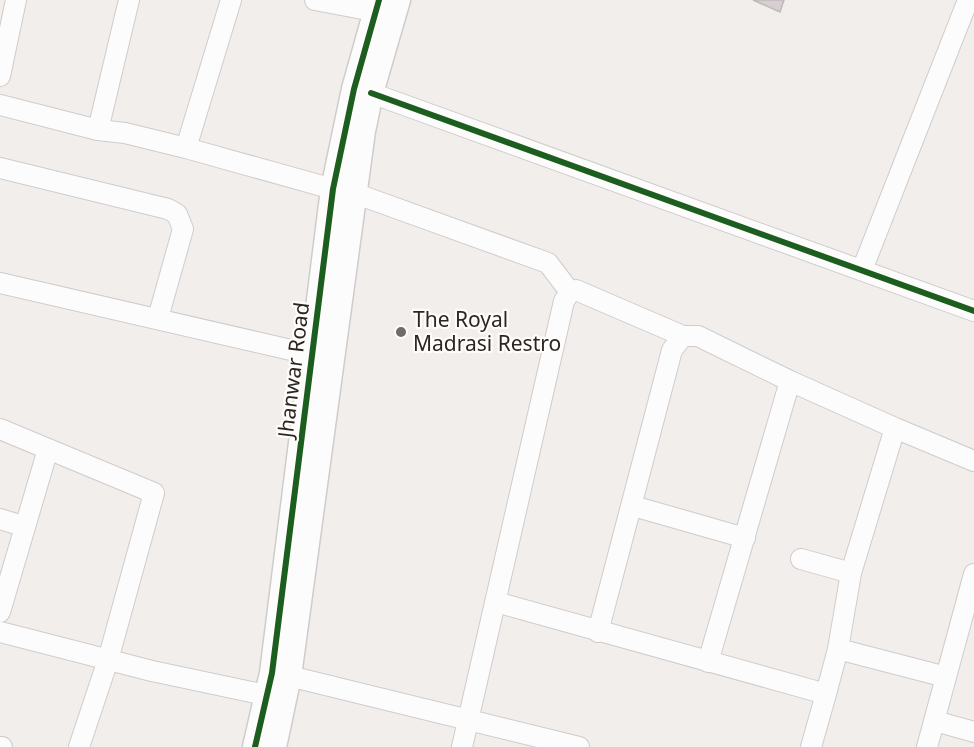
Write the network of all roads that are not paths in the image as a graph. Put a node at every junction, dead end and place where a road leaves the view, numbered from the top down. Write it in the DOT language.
graph roads {
  1 [pos="16,0"];
  2 [pos="129,0"];
  3 [pos="231,0"];
  4 [pos="315,0"];
  5 [pos="968,0"];
  6 [pos="386,7"];
  7 [pos="0,76"];
  8 [pos="371,93"];
  9 [pos="0,105"];
  10 [pos="98,130"];
  11 [pos="186,148"];
  12 [pos="0,168"];
  13 [pos="343,191"];
  14 [pos="862,270"];
  15 [pos="0,283"];
  16 [pos="570,292"];
  17 [pos="974,310"];
  18 [pos="158,318"];
  19 [pos="683,336"];
  20 [pos="313,355"];
  21 [pos="790,381"];
  22 [pos="895,428"];
  23 [pos="0,429"];
  24 [pos="48,449"];
  25 [pos="974,461"];
  26 [pos="633,506"];
  27 [pos="0,519"];
  28 [pos="23,526"];
  29 [pos="745,538"];
  30 [pos="801,559"];
  31 [pos="851,573"];
  32 [pos="974,574"];
  33 [pos="496,602"];
  34 [pos="0,612"];
  35 [pos="0,632"];
  36 [pos="598,632"];
  37 [pos="838,649"];
  38 [pos="108,660"];
  39 [pos="708,662"];
  40 [pos="946,677"];
  41 [pos="280,690"];
  42 [pos="826,694"];
  43 [pos="469,718"];
  44 [pos="935,720"];
  45 [pos="974,732"];
  46 [pos="79,747"];
  47 [pos="255,747"];
  48 [pos="274,747"];
  49 [pos="462,747"];
  50 [pos="577,747"];
  51 [pos="812,747"];
  52 [pos="927,747"];
  1 -- 7 [label="street"];
  2 -- 10 [label="street"];
  3 -- 11 [label="street"];
  4 -- 6 [label="street"];
  5 -- 14 [label="street"];
  6 -- 8 [label="street, Jhanwar Road"];
  6 -- 13 [label="street, Jhanwar Road"];
  8 -- 13 [label="street, Jhanwar Road"];
  8 -- 14 [label="street"];
  9 -- 10 [label="street"];
  10 -- 11 [label="street"];
  11 -- 13 [label="street"];
  12 -- 18 [label="street"];
  13 -- 16 [label="street"];
  13 -- 20 [label="street, Jhanwar Road"];
  13 -- 41 [label="street, Jhanwar Road"];
  14 -- 17 [label="street"];
  15 -- 18 [label="street"];
  16 -- 19 [label="street"];
  16 -- 33 [label="street"];
  18 -- 20 [label="street"];
  19 -- 21 [label="street"];
  19 -- 26 [label="street"];
  20 -- 41 [label="street, Jhanwar Road"];
  21 -- 22 [label="street"];
  21 -- 29 [label="street"];
  22 -- 25 [label="street"];
  22 -- 31 [label="street"];
  23 -- 24 [label="street"];
  24 -- 28 [label="street"];
  24 -- 38 [label="street"];
  26 -- 29 [label="street"];
  26 -- 36 [label="street"];
  27 -- 28 [label="street"];
  28 -- 34 [label="street"];
  29 -- 39 [label="street"];
  30 -- 31 [label="street"];
  31 -- 37 [label="street"];
  32 -- 40 [label="street"];
  33 -- 36 [label="street"];
  33 -- 43 [label="street"];
  35 -- 38 [label="street"];
  36 -- 39 [label="street"];
  37 -- 40 [label="street"];
  37 -- 42 [label="street"];
  38 -- 41 [label="street"];
  38 -- 46 [label="street"];
  39 -- 42 [label="street"];
  40 -- 44 [label="street"];
  41 -- 43 [label="street"];
  41 -- 47 [label="street, Jhanwar Road"];
  41 -- 48 [label="street, Jhanwar Road"];
  42 -- 51 [label="street"];
  43 -- 49 [label="street"];
  43 -- 50 [label="street"];
  44 -- 45 [label="street"];
  44 -- 52 [label="street"];
}
